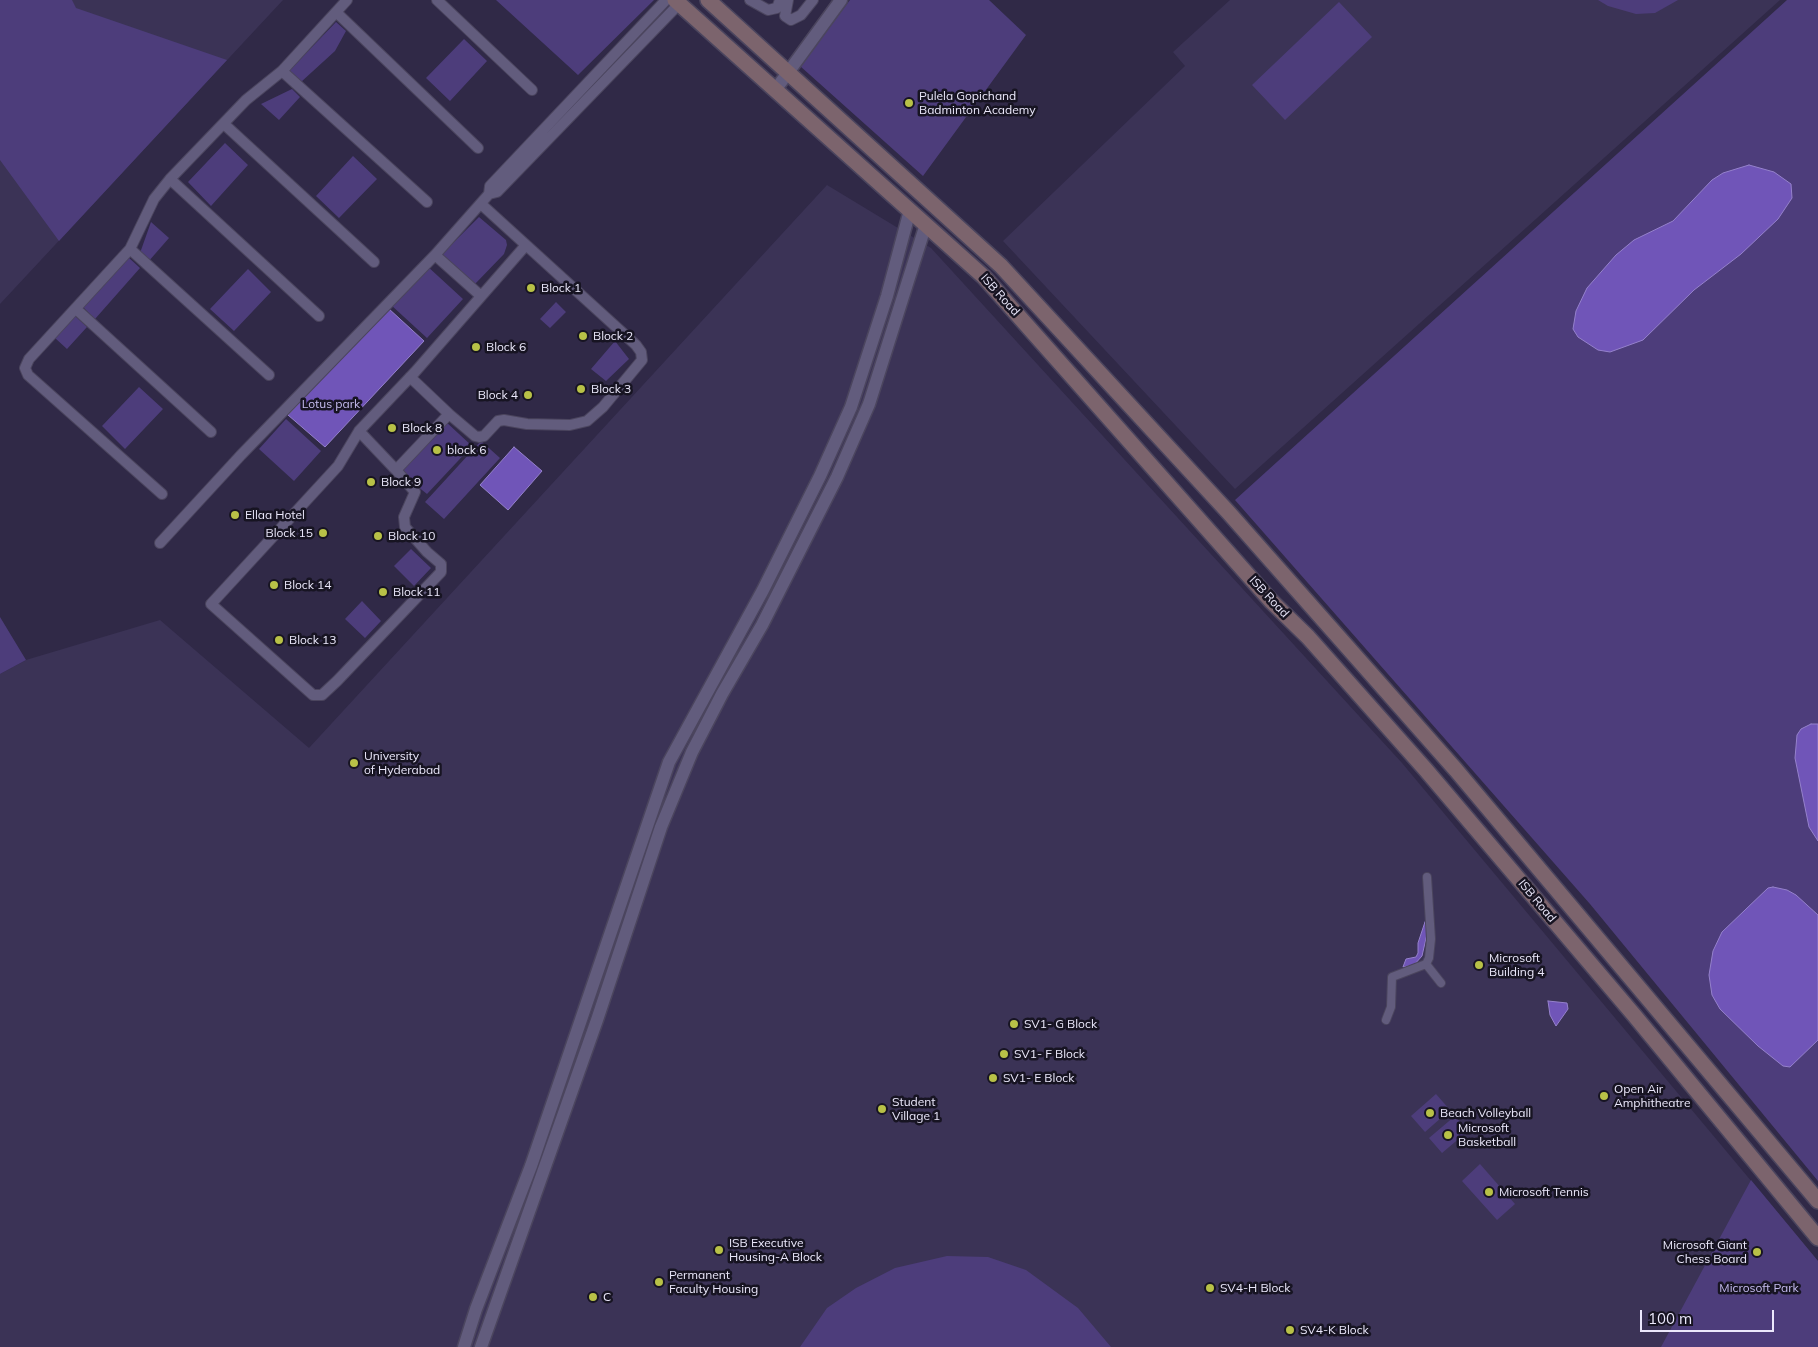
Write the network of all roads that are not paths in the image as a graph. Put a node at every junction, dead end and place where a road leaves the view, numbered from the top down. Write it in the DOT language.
graph roads {
  1 [pos="347,0"];
  2 [pos="437,0"];
  3 [pos="708,0"];
  4 [pos="750,0"];
  5 [pos="780,0"];
  6 [pos="788,0"];
  7 [pos="831,0"];
  8 [pos="841,0"];
  9 [pos="673,1"];
  10 [pos="808,2"];
  11 [pos="336,12"];
  12 [pos="784,70"];
  13 [pos="282,71"];
  14 [pos="773,86"];
  15 [pos="532,90"];
  16 [pos="224,124"];
  17 [pos="478,148"];
  18 [pos="170,179"];
  19 [pos="427,202"];
  20 [pos="481,204"];
  21 [pos="910,210"];
  22 [pos="926,224"];
  23 [pos="526,245"];
  24 [pos="130,249"];
  25 [pos="434,254"];
  26 [pos="374,262"];
  27 [pos="481,296"];
  28 [pos="76,308"];
  29 [pos="319,316"];
  30 [pos="269,375"];
  31 [pos="410,378"];
  32 [pos="449,414"];
  33 [pos="211,432"];
  34 [pos="359,432"];
  35 [pos="396,470"];
  36 [pos="162,494"];
  37 [pos="160,543"];
  38 [pos="1427,877"];
  39 [pos="1426,964"];
  40 [pos="1441,983"];
  41 [pos="1386,1020"];
  42 [pos="1818,1201"];
  43 [pos="1818,1238"];
  44 [pos="464,1347"];
  45 [pos="481,1347"];
  1 -- 11 [label="street"];
  2 -- 15 [label="street"];
  3 -- 12 [label="main road, ISB Road"];
  4 -- 5 [label="street"];
  6 -- 10 [label="street"];
  7 -- 12 [label="street"];
  8 -- 12 [label="street"];
  9 -- 14 [label="main road, ISB Road"];
  9 -- 20 [label="street"];
  11 -- 13 [label="street"];
  11 -- 17 [label="street"];
  12 -- 14 [label="street"];
  12 -- 42 [label="main road, ISB Road"];
  13 -- 16 [label="street"];
  13 -- 19 [label="street"];
  14 -- 21 [label="main road, ISB Road"];
  16 -- 18 [label="street"];
  16 -- 26 [label="street"];
  18 -- 24 [label="street"];
  18 -- 29 [label="street"];
  20 -- 23 [label="street"];
  20 -- 25 [label="street"];
  21 -- 22 [label="main road, ISB Road"];
  21 -- 44 [label="street"];
  22 -- 43 [label="main road, ISB Road"];
  22 -- 45 [label="street"];
  23 -- 27 [label="street"];
  23 -- 32 [label="street"];
  24 -- 28 [label="street"];
  24 -- 30 [label="street"];
  25 -- 27 [label="street"];
  25 -- 37 [label="street"];
  27 -- 31 [label="street"];
  28 -- 33 [label="street"];
  28 -- 36 [label="street"];
  31 -- 32 [label="street"];
  31 -- 34 [label="street"];
  32 -- 35 [label="street"];
  34 -- 35 [label="street"];
  34 -- 35 [label="street"];
  38 -- 39 [label="street"];
  39 -- 40 [label="street"];
  39 -- 41 [label="street"];
}
